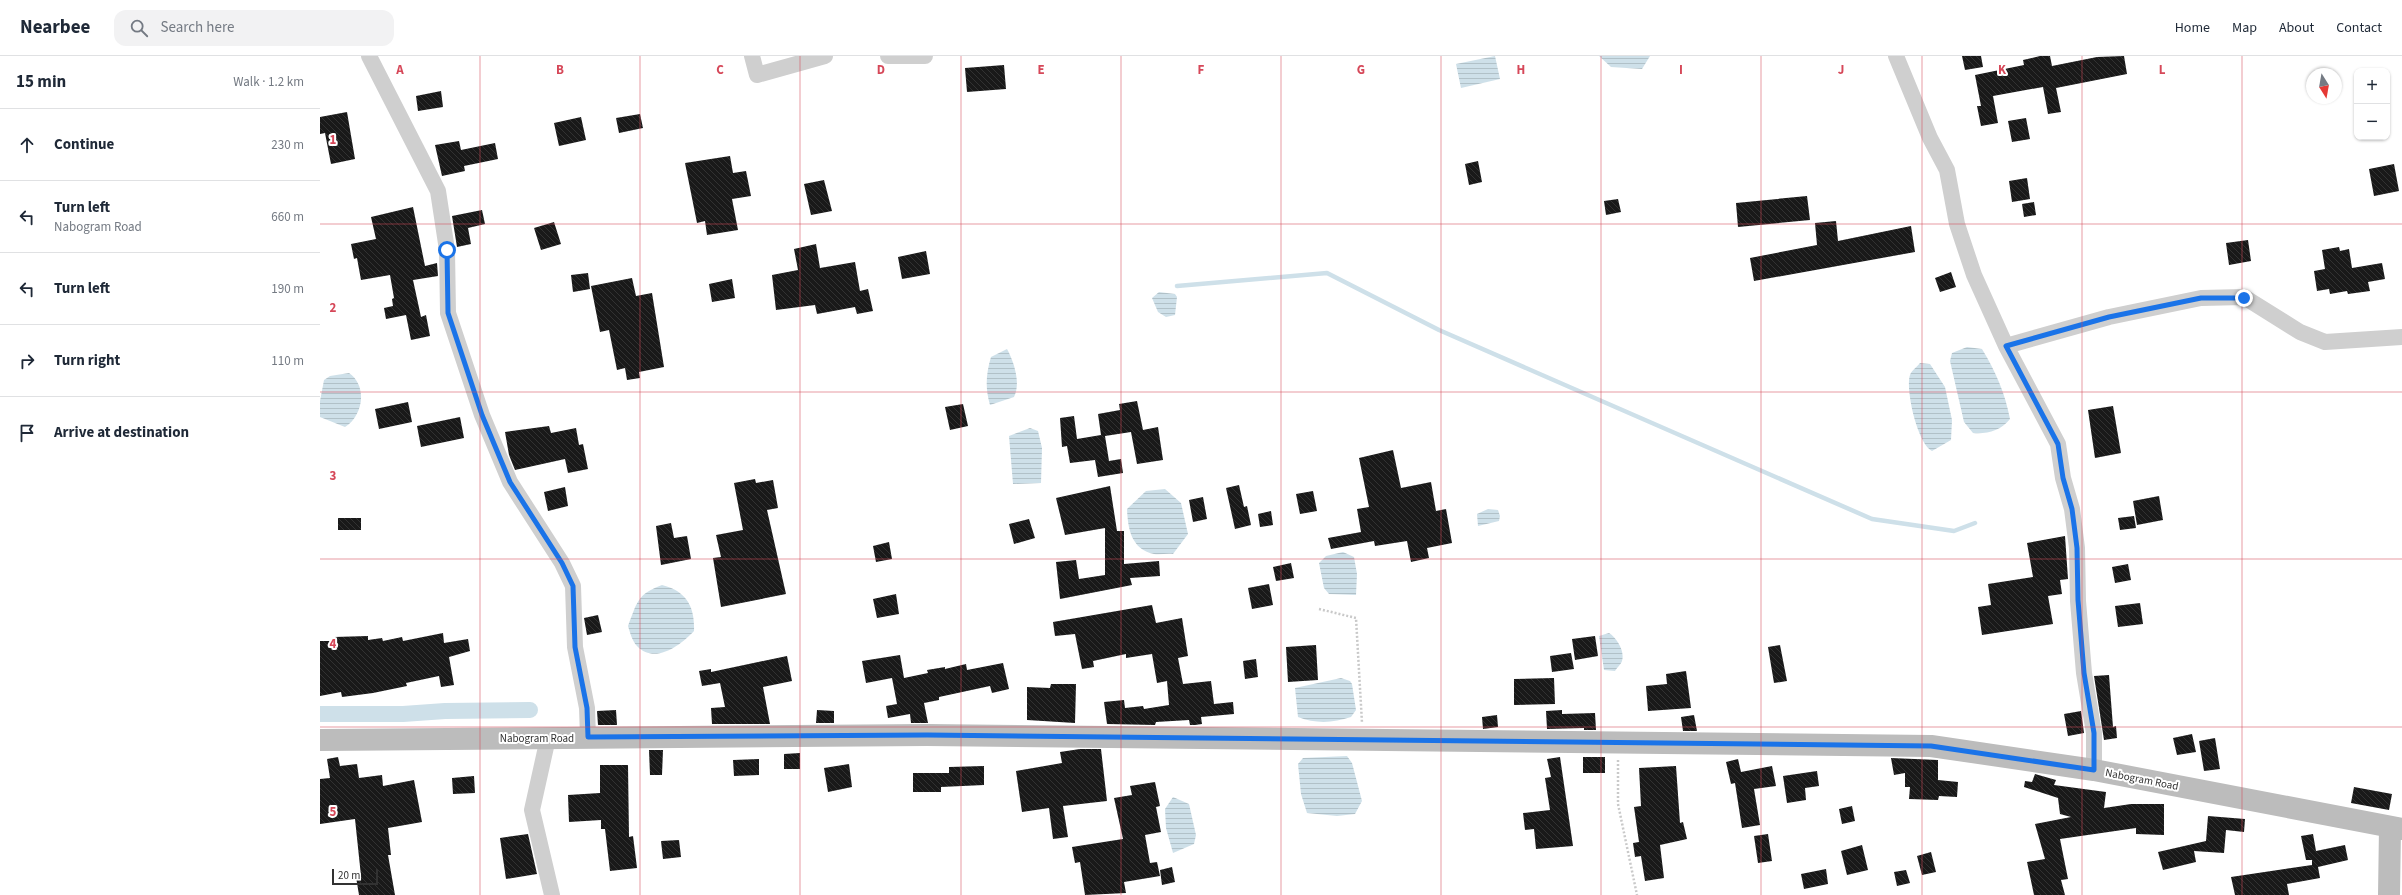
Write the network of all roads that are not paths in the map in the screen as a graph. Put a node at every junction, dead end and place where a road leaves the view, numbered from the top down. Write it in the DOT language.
graph roads {
  1 [pos="369,56"];
  2 [pos="752,56"];
  3 [pos="824,56"];
  4 [pos="888,56"];
  5 [pos="925,56"];
  6 [pos="1896,56"];
  7 [pos="2402,337"];
  8 [pos="2006,346"];
  9 [pos="588,737"];
  10 [pos="548,738"];
  11 [pos="320,740"];
  12 [pos="2094,770"];
  13 [pos="2396,828"];
  14 [pos="552,895"];
  15 [pos="2389,895"];
  1 -- 9 [label="street"];
  2 -- 3 [label="street"];
  4 -- 5 [label="street"];
  6 -- 8 [label="street"];
  7 -- 8 [label="street"];
  8 -- 12 [label="street"];
  9 -- 10 [label="main road, Nabogram Road"];
  9 -- 12 [label="main road, Nabogram Road"];
  10 -- 11 [label="main road, Nabogram Road"];
  10 -- 14 [label="street"];
  12 -- 13 [label="main road, Nabogram Road"];
  13 -- 15 [label="main road"];
}
